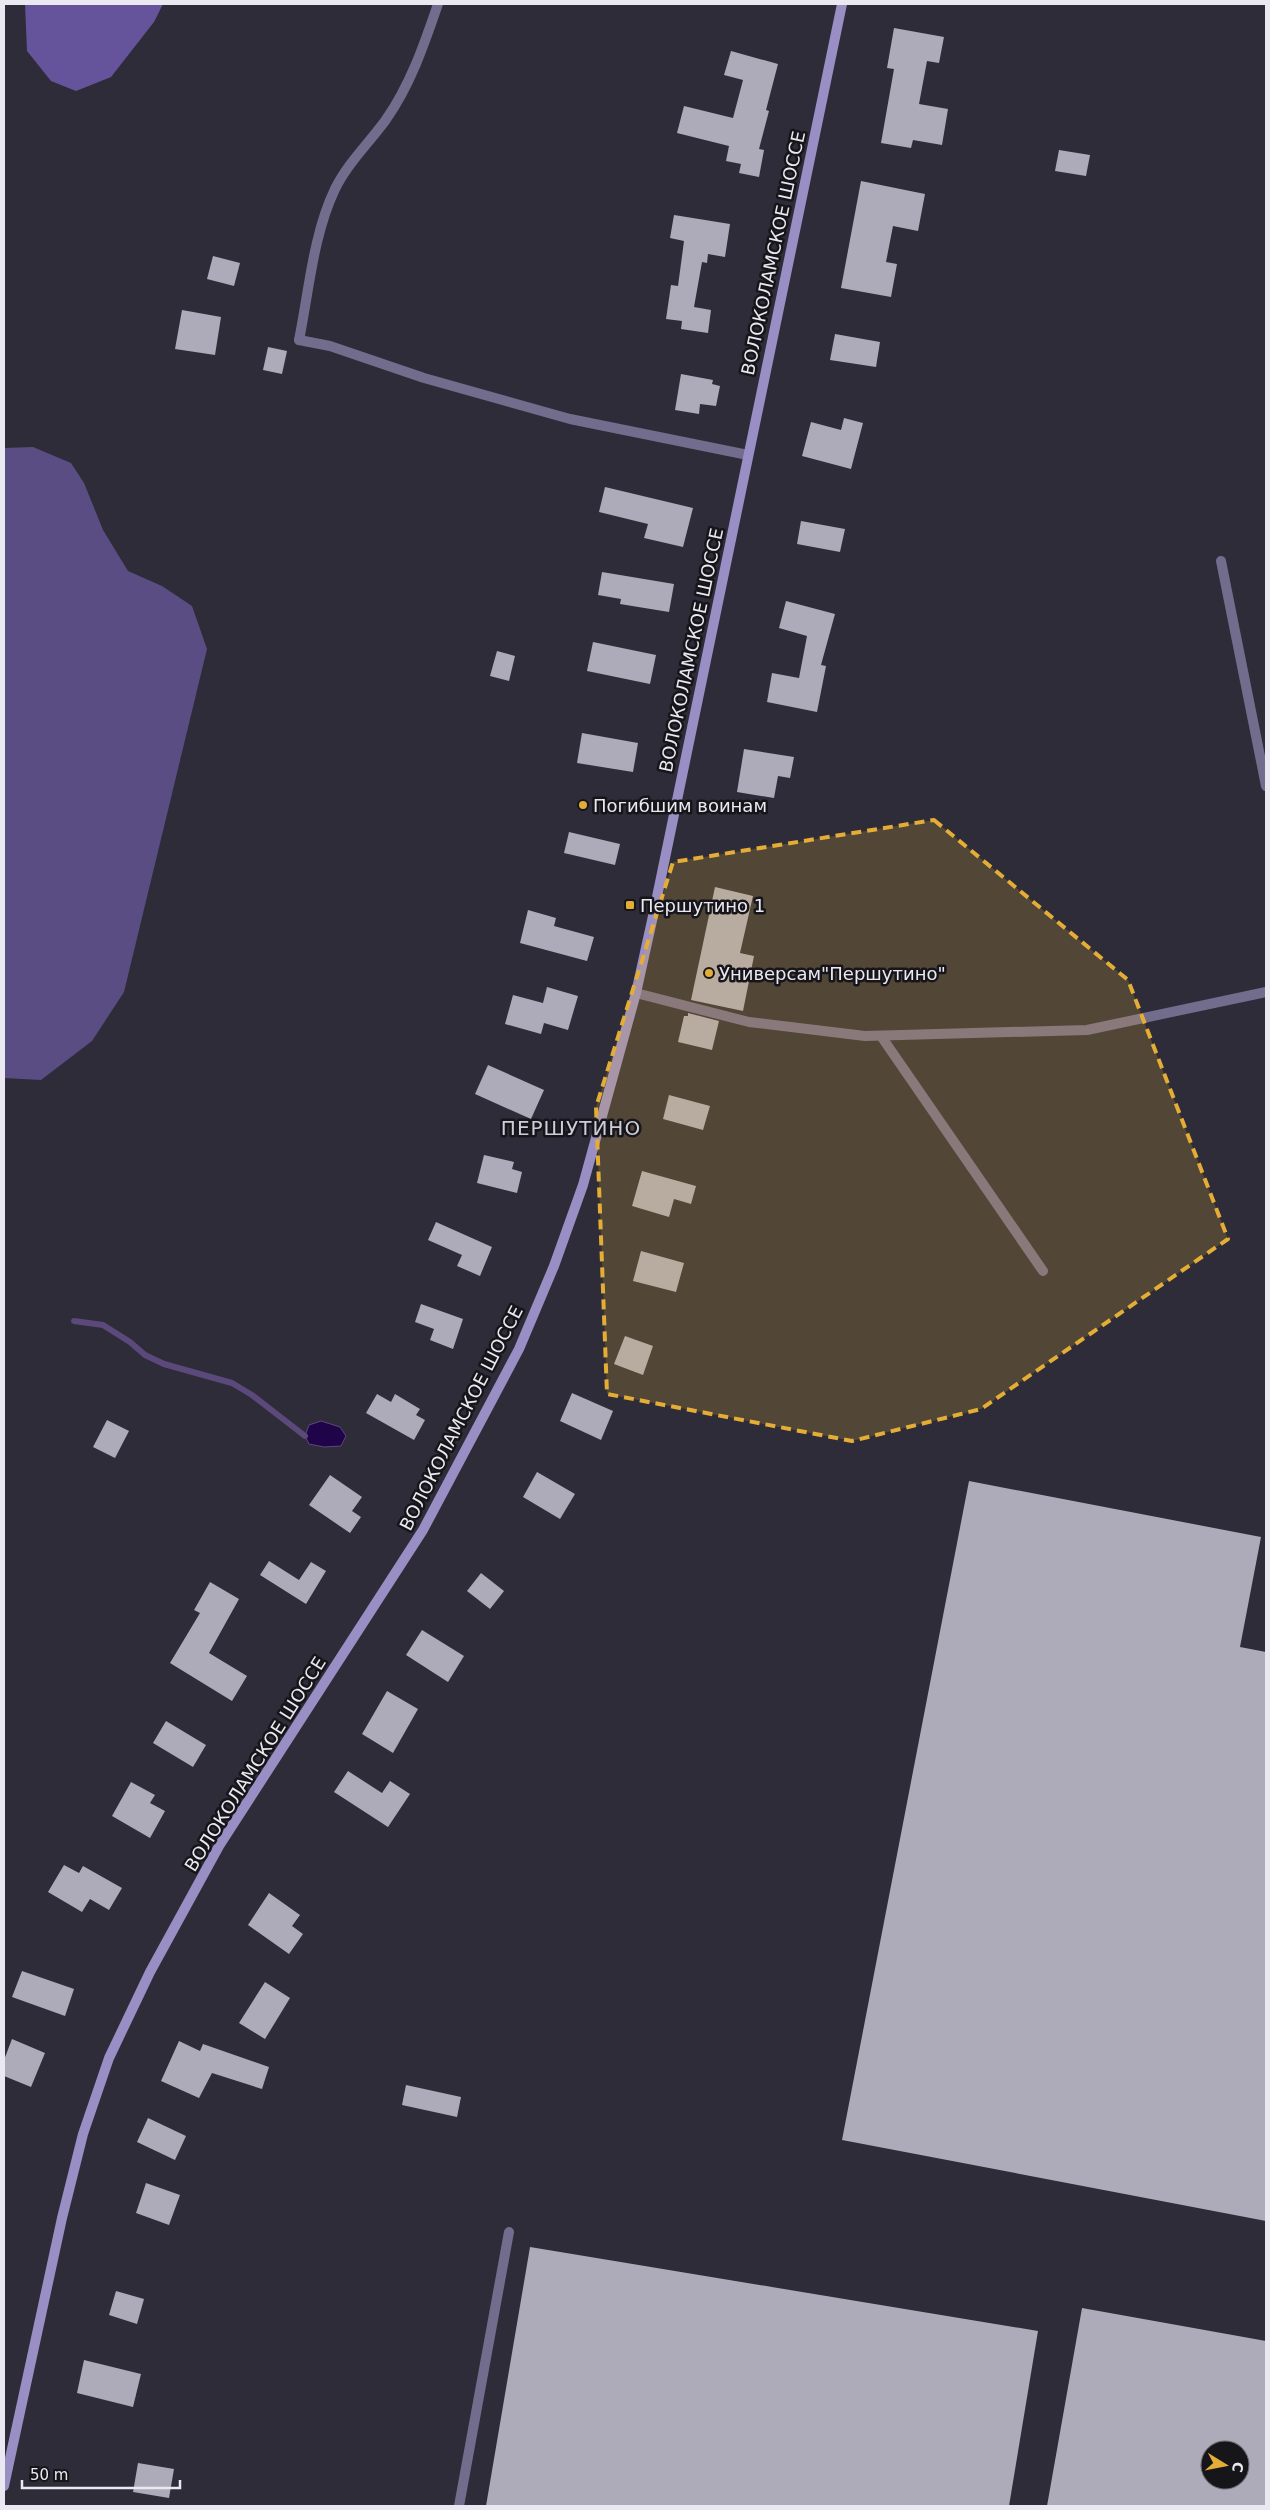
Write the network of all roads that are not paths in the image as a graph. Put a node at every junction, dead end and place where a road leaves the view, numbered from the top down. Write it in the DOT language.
graph roads {
  1 [pos="438,4"];
  2 [pos="842,4"];
  3 [pos="748,455"];
  4 [pos="1221,561"];
  5 [pos="1266,786"];
  6 [pos="1266,992"];
  7 [pos="636,993"];
  8 [pos="881,1036"];
  9 [pos="1042,1271"];
  10 [pos="509,2232"];
  11 [pos="4,2486"];
  12 [pos="459,2506"];
  1 -- 3 [label="street"];
  2 -- 3 [label="street, ВОЛОКОЛАМСКОЕ ШОССЕ"];
  3 -- 7 [label="street, ВОЛОКОЛАМСКОЕ ШОССЕ"];
  4 -- 5 [label="street"];
  6 -- 8 [label="street"];
  7 -- 8 [label="street"];
  7 -- 11 [label="street, ВОЛОКОЛАМСКОЕ ШОССЕ"];
  8 -- 9 [label="street"];
  10 -- 12 [label="street"];
}
